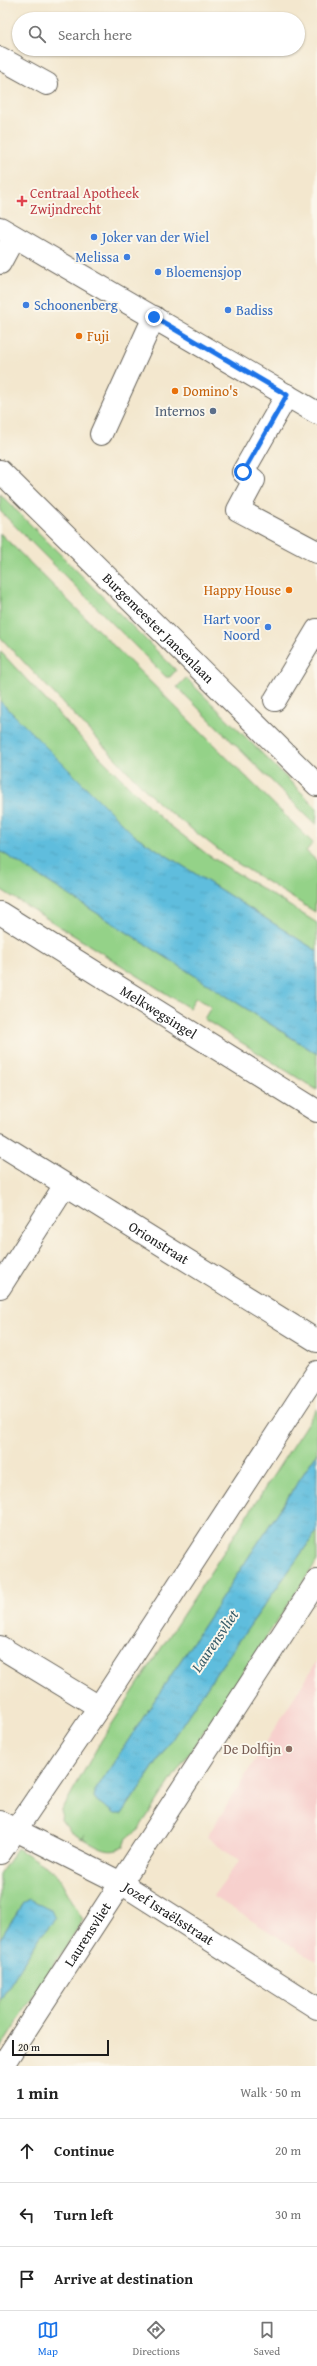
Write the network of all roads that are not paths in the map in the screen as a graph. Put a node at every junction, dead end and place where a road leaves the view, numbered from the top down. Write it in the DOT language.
graph roads {
  1 [pos="0,58"];
  2 [pos="47,84"];
  3 [pos="7,233"];
  4 [pos="0,262"];
  5 [pos="154,317"];
  6 [pos="287,395"];
  7 [pos="317,412"];
  8 [pos="101,434"];
  9 [pos="0,471"];
  10 [pos="317,552"];
  11 [pos="317,630"];
  12 [pos="275,700"];
  13 [pos="317,785"];
  14 [pos="0,912"];
  15 [pos="317,1111"];
  16 [pos="0,1144"];
  17 [pos="65,1185"];
  18 [pos="0,1287"];
  19 [pos="317,1341"];
  20 [pos="317,1372"];
  21 [pos="317,1581"];
  22 [pos="0,1646"];
  23 [pos="99,1707"];
  24 [pos="7,1827"];
  25 [pos="0,1853"];
  26 [pos="121,1883"];
  27 [pos="317,2008"];
  28 [pos="2,2066"];
  1 -- 2 [label="street"];
  3 -- 4 [label="street"];
  3 -- 5 [label="street"];
  5 -- 6 [label="street"];
  5 -- 8 [label="street"];
  6 -- 7 [label="street"];
  6 -- 10 [label="street"];
  9 -- 13 [label="street, Burgemeester Jansenlaan"];
  11 -- 12 [label="street"];
  14 -- 15 [label="street, Melkwegsingel"];
  16 -- 17 [label="street, Orionstraat"];
  17 -- 18 [label="street"];
  17 -- 19 [label="street, Orionstraat"];
  20 -- 23 [label="street"];
  21 -- 26 [label="street, Laurensvliet"];
  22 -- 23 [label="street"];
  23 -- 24 [label="street"];
  24 -- 25 [label="street"];
  24 -- 26 [label="street, Jozef Israëlsstraat"];
  26 -- 27 [label="street, Jozef Israëlsstraat"];
  26 -- 28 [label="street, Laurensvliet"];
}
